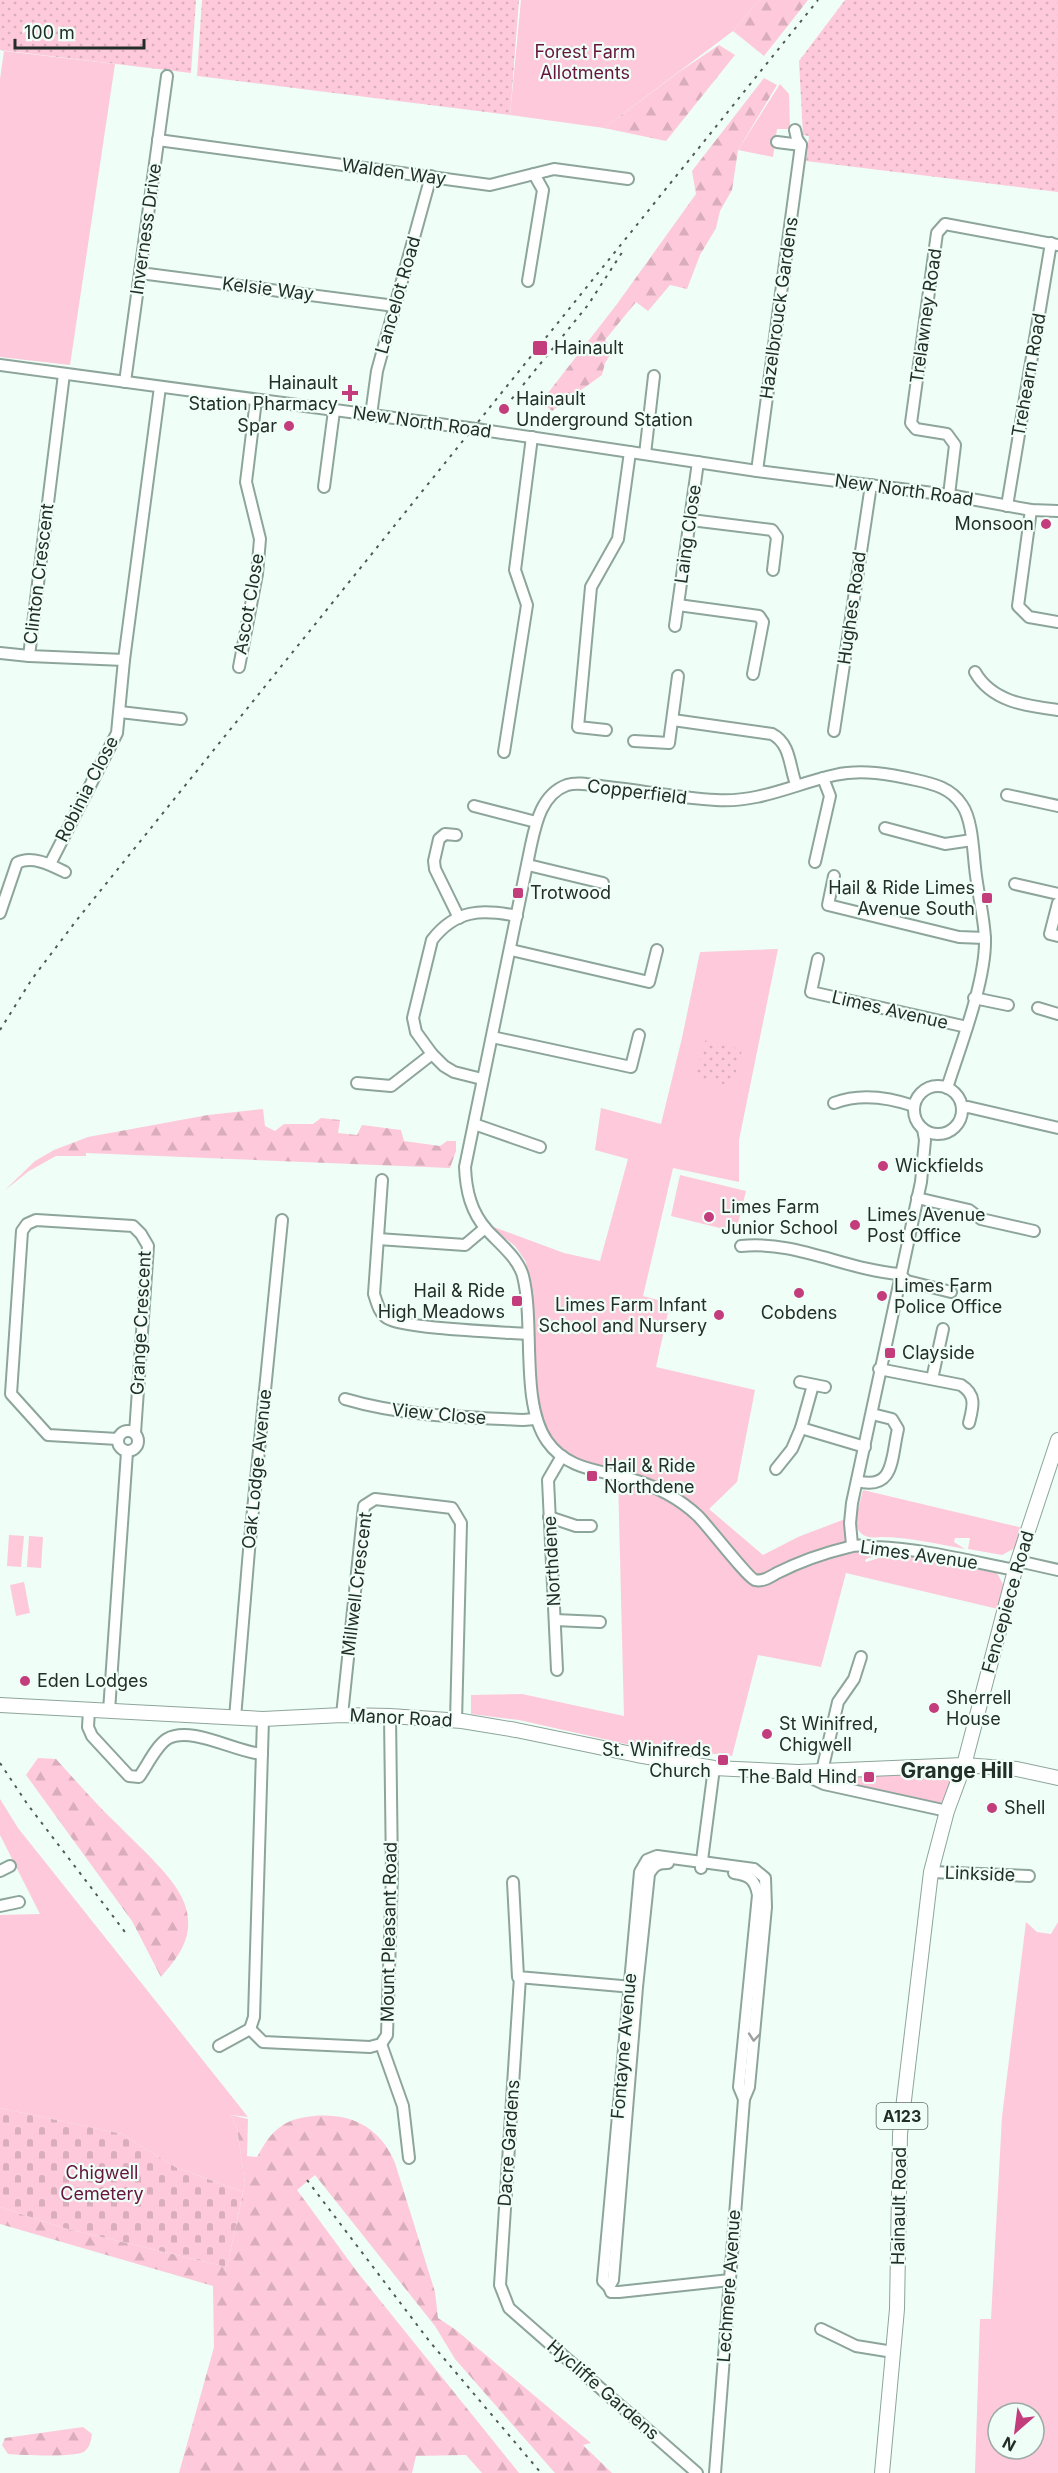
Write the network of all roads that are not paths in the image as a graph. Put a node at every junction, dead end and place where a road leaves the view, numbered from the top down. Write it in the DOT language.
graph roads {
  1 [pos="167,76"];
  2 [pos="795,130"];
  3 [pos="158,140"];
  4 [pos="777,142"];
  5 [pos="801,145"];
  6 [pos="534,174"];
  7 [pos="431,176"];
  8 [pos="628,179"];
  9 [pos="1055,244"];
  10 [pos="140,273"];
  11 [pos="528,281"];
  12 [pos="395,306"];
  13 [pos="0,365"];
  14 [pos="64,374"];
  15 [pos="654,376"];
  16 [pos="125,382"];
  17 [pos="160,387"];
  18 [pos="256,400"];
  19 [pos="334,411"];
  20 [pos="371,415"];
  21 [pos="532,437"];
  22 [pos="630,452"];
  23 [pos="645,454"];
  24 [pos="698,462"];
  25 [pos="757,471"];
  26 [pos="871,485"];
  27 [pos="324,487"];
  28 [pos="949,495"];
  29 [pos="1007,506"];
  30 [pos="1031,510"];
  31 [pos="1058,511"];
  32 [pos="691,520"];
  33 [pos="773,570"];
  34 [pos="678,605"];
  35 [pos="1058,622"];
  36 [pos="675,627"];
  37 [pos="0,653"];
  38 [pos="29,656"];
  39 [pos="124,660"];
  40 [pos="238,667"];
  41 [pos="975,672"];
  42 [pos="753,674"];
  43 [pos="678,676"];
  44 [pos="1058,710"];
  45 [pos="120,712"];
  46 [pos="181,720"];
  47 [pos="673,720"];
  48 [pos="606,729"];
  49 [pos="834,731"];
  50 [pos="634,741"];
  51 [pos="504,752"];
  52 [pos="823,778"];
  53 [pos="796,784"];
  54 [pos="1007,795"];
  55 [pos="474,806"];
  56 [pos="1058,806"];
  57 [pos="536,822"];
  58 [pos="885,828"];
  59 [pos="456,835"];
  60 [pos="972,840"];
  61 [pos="815,862"];
  62 [pos="50,864"];
  63 [pos="528,865"];
  64 [pos="65,872"];
  65 [pos="834,876"];
  66 [pos="603,883"];
  67 [pos="1015,884"];
  68 [pos="1058,894"];
  69 [pos="1058,903"];
  70 [pos="0,913"];
  71 [pos="517,916"];
  72 [pos="459,918"];
  73 [pos="1054,935"];
  74 [pos="985,938"];
  75 [pos="511,950"];
  76 [pos="657,950"];
  77 [pos="818,959"];
  78 [pos="974,998"];
  79 [pos="1008,1005"];
  80 [pos="1038,1008"];
  81 [pos="1058,1014"];
  82 [pos="967,1027"];
  83 [pos="639,1035"];
  84 [pos="492,1036"];
  85 [pos="432,1054"];
  86 [pos="482,1079"];
  87 [pos="357,1083"];
  88 [pos="947,1088"];
  89 [pos="834,1103"];
  90 [pos="914,1106"];
  91 [pos="962,1108"];
  92 [pos="474,1124"];
  93 [pos="1058,1128"];
  94 [pos="923,1129"];
  95 [pos="937,1134"];
  96 [pos="540,1147"];
  97 [pos="382,1180"];
  98 [pos="921,1182"];
  99 [pos="917,1198"];
  100 [pos="282,1220"];
  101 [pos="485,1228"];
  102 [pos="1034,1231"];
  103 [pos="378,1239"];
  104 [pos="741,1246"];
  105 [pos="899,1274"];
  106 [pos="951,1292"];
  107 [pos="943,1329"];
  108 [pos="528,1334"];
  109 [pos="879,1369"];
  110 [pos="932,1379"];
  111 [pos="800,1382"];
  112 [pos="813,1385"];
  113 [pos="825,1387"];
  114 [pos="345,1399"];
  115 [pos="872,1414"];
  116 [pos="535,1419"];
  117 [pos="969,1423"];
  118 [pos="801,1428"];
  119 [pos="135,1433"];
  120 [pos="118,1439"];
  121 [pos="1058,1440"];
  122 [pos="865,1447"];
  123 [pos="128,1452"];
  124 [pos="562,1456"];
  125 [pos="776,1468"];
  126 [pos="857,1481"];
  127 [pos="549,1517"];
  128 [pos="591,1526"];
  129 [pos="852,1545"];
  130 [pos="1016,1565"];
  131 [pos="1058,1570"];
  132 [pos="555,1620"];
  133 [pos="600,1622"];
  134 [pos="861,1657"];
  135 [pos="557,1670"];
  136 [pos="0,1705"];
  137 [pos="89,1710"];
  138 [pos="110,1711"];
  139 [pos="342,1715"];
  140 [pos="390,1716"];
  141 [pos="235,1718"];
  142 [pos="263,1719"];
  143 [pos="456,1721"];
  144 [pos="262,1754"];
  145 [pos="964,1765"];
  146 [pos="714,1768"];
  147 [pos="822,1771"];
  148 [pos="798,1772"];
  149 [pos="1058,1778"];
  150 [pos="948,1811"];
  151 [pos="702,1865"];
  152 [pos="931,1872"];
  153 [pos="1029,1876"];
  154 [pos="513,1882"];
  155 [pos="19,1902"];
  156 [pos="0,1906"];
  157 [pos="519,1977"];
  158 [pos="633,1987"];
  159 [pos="250,2029"];
  160 [pos="381,2044"];
  161 [pos="219,2046"];
  162 [pos="409,2158"];
  163 [pos="730,2280"];
  164 [pos="508,2308"];
  165 [pos="821,2329"];
  166 [pos="893,2352"];
  167 [pos="697,2473"];
  168 [pos="715,2473"];
  169 [pos="882,2473"];
  1 -- 3 [label="street, Inverness Drive"];
  2 -- 5 [label="street, Hazelbrouck Gardens"];
  3 -- 7 [label="street, Walden Way"];
  3 -- 10 [label="street, Inverness Drive"];
  4 -- 5 [label="street"];
  5 -- 25 [label="street, Hazelbrouck Gardens"];
  6 -- 7 [label="street, Walden Way"];
  6 -- 8 [label="street, Walden Way"];
  6 -- 11 [label="street"];
  7 -- 12 [label="street, Lancelot Road"];
  9 -- 28 [label="street, Trelawney Road"];
  9 -- 29 [label="street, Trehearn Road"];
  10 -- 12 [label="street, Kelsie Way"];
  10 -- 16 [label="street, Inverness Drive"];
  12 -- 20 [label="street, Lancelot Road"];
  13 -- 14 [label="street, New North Road"];
  14 -- 16 [label="street, New North Road"];
  14 -- 38 [label="street, Clinton Crescent"];
  15 -- 23 [label="street"];
  16 -- 17 [label="street, New North Road"];
  17 -- 18 [label="street, New North Road"];
  17 -- 39 [label="street"];
  18 -- 19 [label="street, New North Road"];
  18 -- 40 [label="street, Ascot Close"];
  19 -- 20 [label="street, New North Road"];
  19 -- 27 [label="street"];
  20 -- 21 [label="street, New North Road"];
  21 -- 22 [label="street, New North Road"];
  21 -- 51 [label="street"];
  22 -- 23 [label="street, New North Road"];
  22 -- 48 [label="street"];
  23 -- 24 [label="street, New North Road"];
  24 -- 25 [label="street, New North Road"];
  24 -- 32 [label="street, Laing Close"];
  25 -- 26 [label="street, New North Road"];
  26 -- 28 [label="street, New North Road"];
  26 -- 49 [label="street, Hughes Road"];
  28 -- 29 [label="street, New North Road"];
  29 -- 30 [label="street, New North Road"];
  30 -- 31 [label="street, New North Road"];
  30 -- 35 [label="street"];
  32 -- 33 [label="street"];
  32 -- 34 [label="street, Laing Close"];
  34 -- 36 [label="street, Laing Close"];
  34 -- 42 [label="street, Laing Close"];
  37 -- 38 [label="street"];
  38 -- 39 [label="street, Clinton Crescent"];
  39 -- 45 [label="street, Robinia Close"];
  41 -- 44 [label="street"];
  43 -- 47 [label="street"];
  45 -- 46 [label="street, Robinia Close"];
  45 -- 62 [label="street, Robinia Close"];
  47 -- 50 [label="street"];
  47 -- 53 [label="street"];
  52 -- 53 [label="street, Limes Avenue"];
  52 -- 60 [label="street, Limes Avenue"];
  52 -- 61 [label="street"];
  53 -- 57 [label="street, Copperfield"];
  54 -- 56 [label="street"];
  55 -- 57 [label="street"];
  57 -- 63 [label="street, Copperfield"];
  58 -- 60 [label="street"];
  59 -- 72 [label="street"];
  60 -- 74 [label="street, Limes Avenue"];
  62 -- 64 [label="street, Robinia Close"];
  62 -- 70 [label="street, Robinia Close"];
  63 -- 66 [label="street"];
  63 -- 71 [label="street, Copperfield"];
  65 -- 74 [label="street"];
  67 -- 68 [label="street"];
  69 -- 73 [label="street"];
  71 -- 72 [label="street"];
  71 -- 75 [label="street, Copperfield"];
  72 -- 85 [label="street"];
  74 -- 78 [label="street, Limes Avenue"];
  75 -- 76 [label="street"];
  75 -- 84 [label="street, Copperfield"];
  77 -- 82 [label="street, Limes Avenue"];
  78 -- 79 [label="street"];
  78 -- 82 [label="street, Limes Avenue"];
  80 -- 81 [label="street"];
  82 -- 88 [label="street, Limes Avenue"];
  83 -- 84 [label="street"];
  84 -- 86 [label="street, Copperfield"];
  85 -- 86 [label="street"];
  85 -- 87 [label="street"];
  86 -- 92 [label="street, Copperfield"];
  88 -- 90 [label="street"];
  88 -- 91 [label="street"];
  89 -- 90 [label="street"];
  90 -- 94 [label="street"];
  91 -- 93 [label="street"];
  91 -- 95 [label="street"];
  92 -- 96 [label="street"];
  92 -- 101 [label="street, Copperfield"];
  94 -- 95 [label="street"];
  94 -- 98 [label="street, Limes Avenue"];
  95 -- 98 [label="street, Limes Avenue"];
  97 -- 103 [label="street"];
  98 -- 99 [label="street, Limes Avenue"];
  99 -- 102 [label="street"];
  99 -- 105 [label="street, Limes Avenue"];
  100 -- 141 [label="street, Oak Lodge Avenue"];
  101 -- 103 [label="street"];
  101 -- 108 [label="street, Copperfield"];
  103 -- 108 [label="street"];
  104 -- 105 [label="street"];
  105 -- 106 [label="street"];
  105 -- 109 [label="street, Limes Avenue"];
  107 -- 110 [label="street"];
  108 -- 116 [label="street, Copperfield"];
  109 -- 110 [label="street"];
  109 -- 115 [label="street, Limes Avenue"];
  110 -- 117 [label="street"];
  111 -- 112 [label="street"];
  112 -- 113 [label="street"];
  112 -- 118 [label="street"];
  114 -- 116 [label="street, View Close"];
  115 -- 122 [label="street, Limes Avenue"];
  115 -- 126 [label="street"];
  116 -- 124 [label="street"];
  118 -- 122 [label="street"];
  118 -- 125 [label="street"];
  119 -- 120 [label="street, Grange Crescent"];
  119 -- 120 [label="street, Grange Crescent"];
  119 -- 123 [label="street, Grange Crescent"];
  120 -- 123 [label="street"];
  121 -- 130 [label="main road, Fencepiece Road / A123"];
  122 -- 126 [label="street, Limes Avenue"];
  123 -- 138 [label="street, Grange Crescent"];
  124 -- 127 [label="street, Northdene"];
  124 -- 129 [label="street"];
  126 -- 129 [label="street, Limes Avenue"];
  127 -- 128 [label="street"];
  127 -- 132 [label="street, Northdene"];
  129 -- 130 [label="street, Limes Avenue"];
  130 -- 131 [label="street, Limes Avenue"];
  130 -- 145 [label="main road, Fencepiece Road / A123"];
  132 -- 133 [label="street"];
  132 -- 135 [label="street, Northdene"];
  134 -- 147 [label="street"];
  136 -- 137 [label="main road, Manor Road"];
  137 -- 138 [label="main road, Manor Road"];
  137 -- 144 [label="street"];
  138 -- 141 [label="main road, Manor Road"];
  139 -- 140 [label="main road, Manor Road"];
  139 -- 142 [label="main road, Manor Road"];
  139 -- 143 [label="street, Millwell Crescent"];
  140 -- 143 [label="main road, Manor Road"];
  140 -- 160 [label="street, Mount Pleasant Road"];
  141 -- 142 [label="main road, Manor Road"];
  142 -- 144 [label="street"];
  143 -- 146 [label="main road, Manor Road"];
  144 -- 159 [label="street"];
  145 -- 147 [label="main road, Manor Road"];
  145 -- 149 [label="main road, Manor Road"];
  145 -- 150 [label="main road, Hainault Road / A123"];
  146 -- 148 [label="main road, Manor Road"];
  146 -- 151 [label="street"];
  147 -- 148 [label="main road, Manor Road"];
  148 -- 150 [label="street, Manor Road"];
  150 -- 152 [label="main road, Hainault Road / A123"];
  151 -- 158 [label="street, Fontayne Avenue"];
  151 -- 163 [label="street, Lechmere Avenue"];
  152 -- 153 [label="street, Linkside"];
  152 -- 166 [label="main road, Hainault Road / A123"];
  154 -- 157 [label="street, Dacre Gardens"];
  155 -- 156 [label="street"];
  157 -- 158 [label="street"];
  157 -- 164 [label="street, Dacre Gardens"];
  158 -- 163 [label="street, Fontayne Avenue"];
  159 -- 160 [label="street, Mount Pleasant Road"];
  159 -- 161 [label="street"];
  160 -- 162 [label="street"];
  163 -- 168 [label="street, Lechmere Avenue"];
  164 -- 167 [label="street, Hycliffe Gardens"];
  165 -- 166 [label="street"];
  166 -- 169 [label="main road, Hainault Road / A123"];
}
